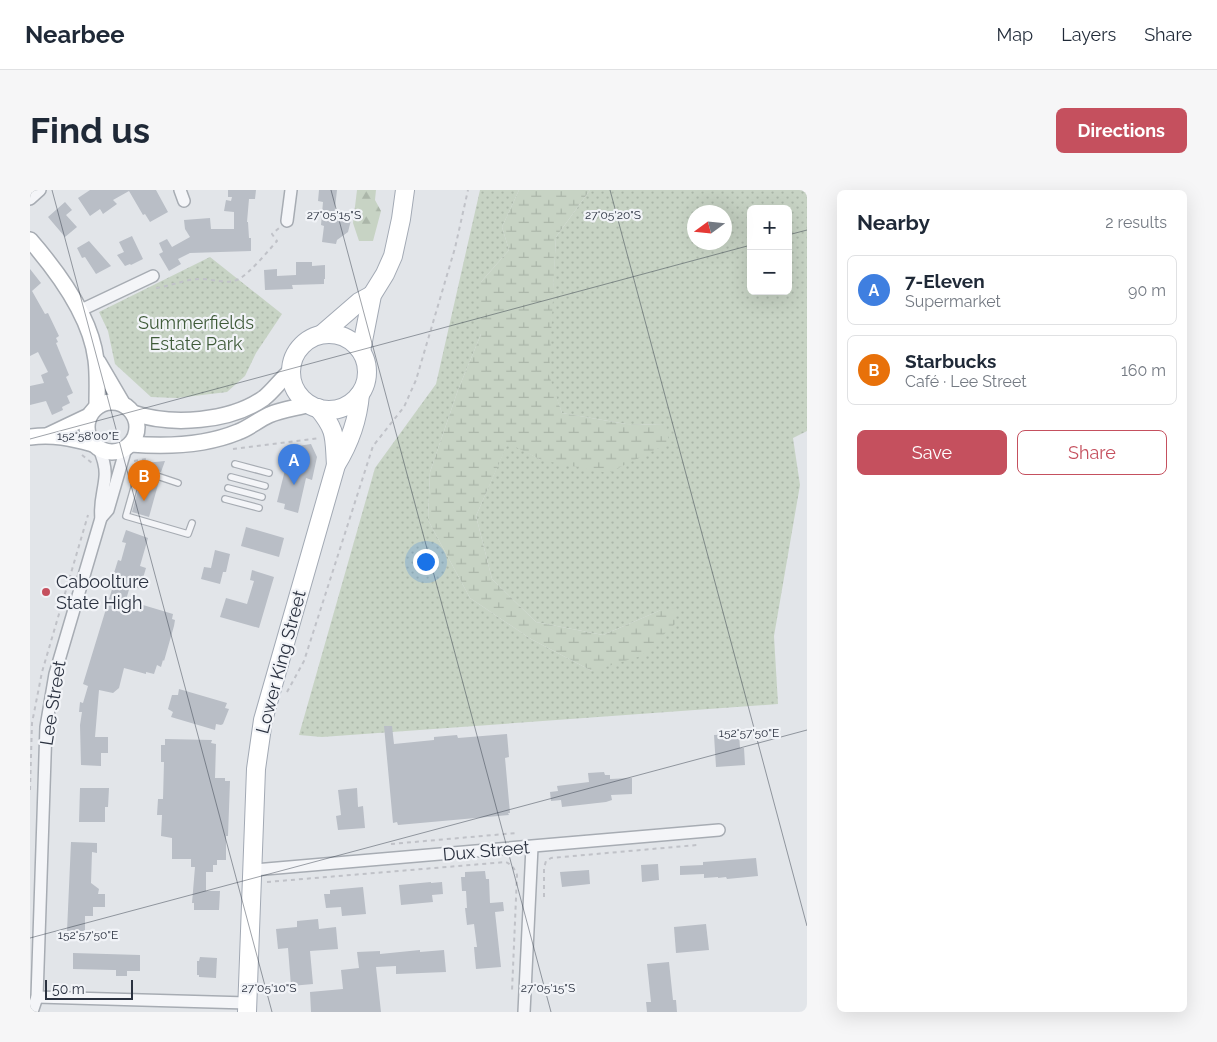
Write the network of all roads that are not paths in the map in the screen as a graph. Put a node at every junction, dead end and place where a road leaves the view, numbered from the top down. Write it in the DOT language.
graph roads {
  1 [pos="40,190"];
  2 [pos="180,190"];
  3 [pos="291,190"];
  4 [pos="405,190"];
  5 [pos="30,199"];
  6 [pos="184,201"];
  7 [pos="287,221"];
  8 [pos="30,240"];
  9 [pos="153,276"];
  10 [pos="372,295"];
  11 [pos="79,311"];
  12 [pos="322,334"];
  13 [pos="361,352"];
  14 [pos="96,358"];
  15 [pos="291,371"];
  16 [pos="360,394"];
  17 [pos="314,406"];
  18 [pos="128,408"];
  19 [pos="93,411"];
  20 [pos="49,435"];
  21 [pos="30,437"];
  22 [pos="96,446"];
  23 [pos="128,446"];
  24 [pos="234,464"];
  25 [pos="336,465"];
  26 [pos="269,473"];
  27 [pos="231,477"];
  28 [pos="178,482"];
  29 [pos="265,486"];
  30 [pos="228,488"];
  31 [pos="262,497"];
  32 [pos="224,499"];
  33 [pos="259,508"];
  34 [pos="101,518"];
  35 [pos="192,522"];
  36 [pos="719,830"];
  37 [pos="532,847"];
  38 [pos="259,876"];
  39 [pos="36,998"];
  40 [pos="247,1008"];
  41 [pos="32,1012"];
  42 [pos="524,1012"];
  1 -- 5 [label="street"];
  2 -- 6 [label="street"];
  3 -- 7 [label="street"];
  4 -- 10 [label="main road"];
  8 -- 11 [label="main road"];
  9 -- 11 [label="street"];
  10 -- 12 [label="main road"];
  10 -- 13 [label="main road"];
  11 -- 14 [label="main road"];
  12 -- 13 [label="main road"];
  12 -- 15 [label="main road"];
  13 -- 16 [label="main road"];
  14 -- 18 [label="main road"];
  14 -- 19 [label="main road"];
  15 -- 17 [label="main road"];
  15 -- 18 [label="main road"];
  16 -- 17 [label="main road"];
  16 -- 25 [label="main road"];
  17 -- 23 [label="main road"];
  17 -- 25 [label="main road"];
  18 -- 19 [label="main road"];
  18 -- 23 [label="main road"];
  19 -- 20 [label="main road"];
  19 -- 22 [label="main road"];
  20 -- 21 [label="main road"];
  20 -- 22 [label="main road"];
  22 -- 23 [label="main road"];
  22 -- 34 [label="street, Lee Street"];
  23 -- 34 [label="street, Lee Street"];
  24 -- 26 [label="lane"];
  25 -- 38 [label="main road, Lower King Street"];
  27 -- 29 [label="lane"];
  28 -- 35 [label="lane"];
  30 -- 31 [label="lane"];
  32 -- 33 [label="lane"];
  34 -- 39 [label="street, Lee Street"];
  36 -- 37 [label="street, Dux Street"];
  37 -- 38 [label="street, Dux Street"];
  37 -- 42 [label="street"];
  38 -- 40 [label="main road, Lower King Street"];
  39 -- 40 [label="street"];
  39 -- 41 [label="street, Lee Street"];
}
